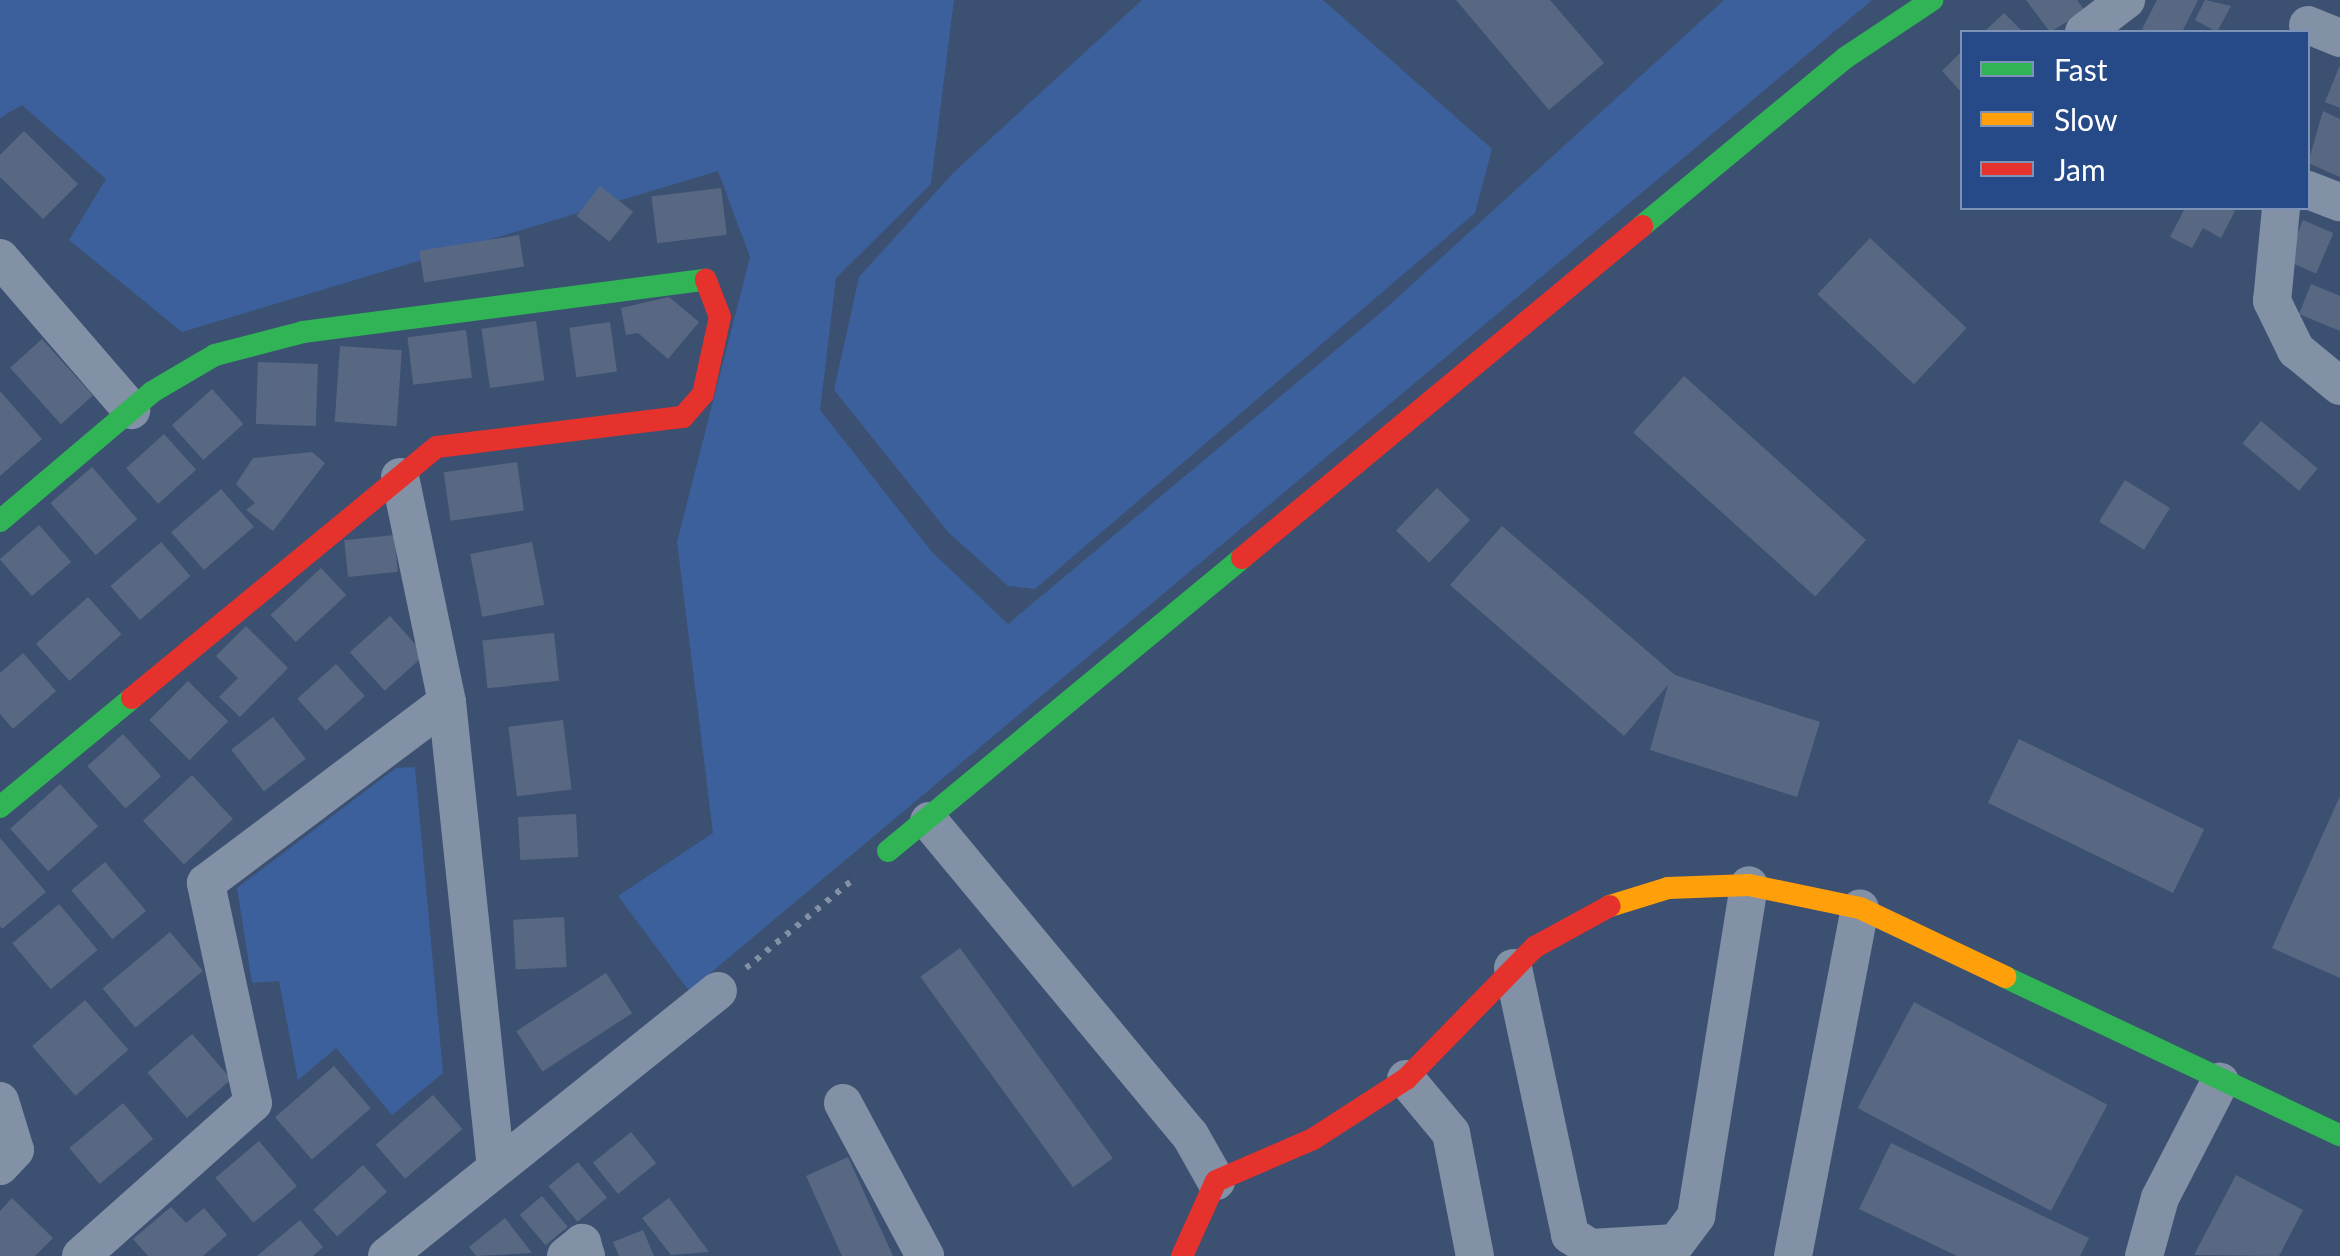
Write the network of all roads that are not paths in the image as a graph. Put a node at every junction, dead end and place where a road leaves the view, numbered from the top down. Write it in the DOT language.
graph roads {
  1 [pos="1932,0"];
  2 [pos="2126,0"];
  3 [pos="2087,30"];
  4 [pos="2310,191"];
  5 [pos="2340,202"];
  6 [pos="2281,210"];
  7 [pos="0,258"];
  8 [pos="2340,386"];
  9 [pos="130,410"];
  10 [pos="400,477"];
  11 [pos="0,521"];
  12 [pos="447,702"];
  13 [pos="0,807"];
  14 [pos="930,822"];
  15 [pos="888,851"];
  16 [pos="1750,885"];
  17 [pos="1860,908"];
  18 [pos="1513,968"];
  19 [pos="718,991"];
  20 [pos="1406,1079"];
  21 [pos="2220,1082"];
  22 [pos="0,1102"];
  23 [pos="843,1103"];
  24 [pos="2340,1135"];
  25 [pos="0,1166"];
  26 [pos="496,1166"];
  27 [pos="1216,1181"];
  28 [pos="81,1256"];
  29 [pos="387,1256"];
  30 [pos="566,1256"];
  31 [pos="586,1256"];
  32 [pos="925,1256"];
  33 [pos="1182,1256"];
  34 [pos="1475,1256"];
  35 [pos="1793,1256"];
  36 [pos="2144,1256"];
  1 -- 14 [label="street"];
  2 -- 3 [label="street"];
  4 -- 5 [label="street"];
  6 -- 8 [label="street"];
  7 -- 9 [label="street"];
  9 -- 10 [label="street"];
  9 -- 11 [label="street"];
  10 -- 12 [label="street"];
  10 -- 13 [label="street"];
  12 -- 26 [label="street"];
  12 -- 28 [label="street"];
  14 -- 15 [label="street"];
  14 -- 27 [label="street"];
  16 -- 17 [label="street"];
  16 -- 18 [label="street"];
  16 -- 18 [label="street"];
  17 -- 21 [label="street"];
  17 -- 35 [label="street"];
  18 -- 20 [label="street"];
  19 -- 26 [label="street"];
  20 -- 27 [label="street"];
  20 -- 34 [label="street"];
  21 -- 24 [label="street"];
  21 -- 36 [label="street"];
  22 -- 25 [label="street"];
  23 -- 32 [label="street"];
  26 -- 29 [label="street"];
  27 -- 33 [label="street"];
  30 -- 31 [label="street"];
}
